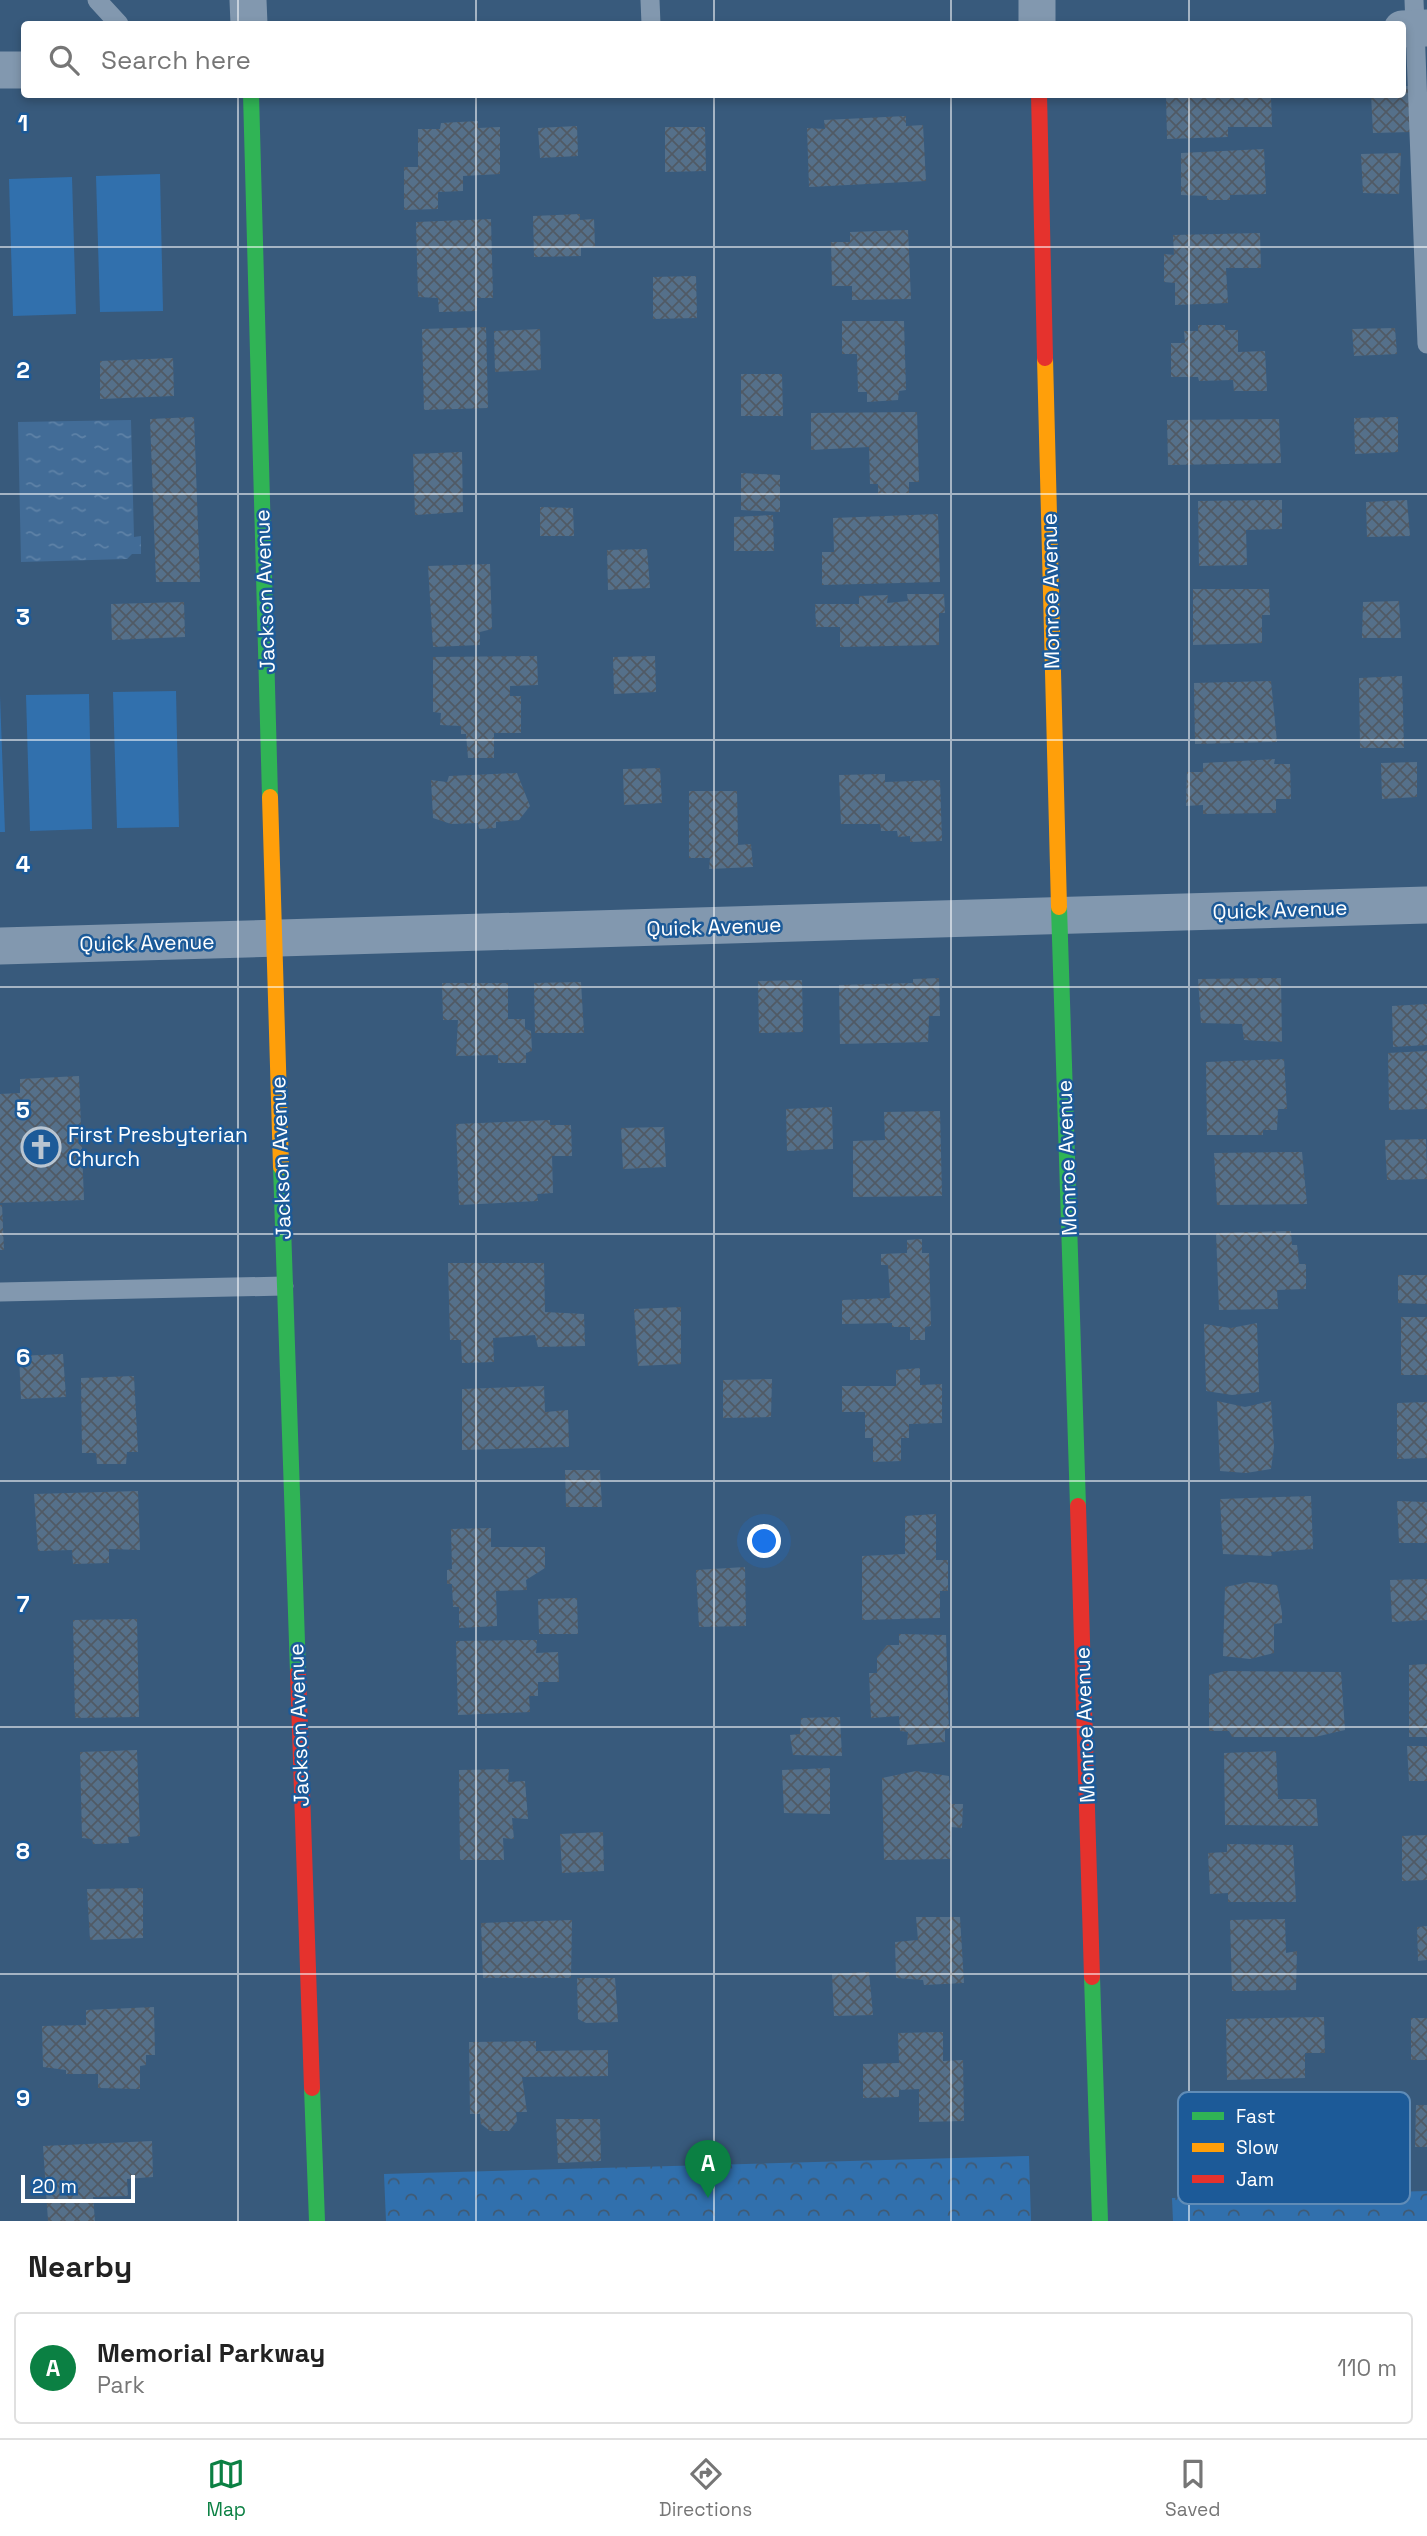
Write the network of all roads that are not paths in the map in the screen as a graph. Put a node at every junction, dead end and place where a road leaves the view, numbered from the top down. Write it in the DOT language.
graph roads {
  1 [pos="97,0"];
  2 [pos="248,0"];
  3 [pos="650,0"];
  4 [pos="1037,0"];
  5 [pos="116,21"];
  6 [pos="249,21"];
  7 [pos="651,21"];
  8 [pos="1037,21"];
  9 [pos="1415,21"];
  10 [pos="21,70"];
  11 [pos="0,71"];
  12 [pos="251,98"];
  13 [pos="1039,98"];
  14 [pos="1427,344"];
  15 [pos="1427,905"];
  16 [pos="1059,916"];
  17 [pos="275,940"];
  18 [pos="0,946"];
  19 [pos="284,1286"];
  20 [pos="0,1292"];
  21 [pos="317,2221"];
  22 [pos="1100,2221"];
  1 -- 5 [label="lane"];
  2 -- 6 [label="street"];
  3 -- 7 [label="lane"];
  4 -- 8 [label="street"];
  9 -- 14 [label="lane"];
  10 -- 11 [label="street"];
  12 -- 17 [label="street, Jackson Avenue"];
  13 -- 16 [label="street, Monroe Avenue"];
  15 -- 16 [label="street, Quick Avenue"];
  16 -- 17 [label="street, Quick Avenue"];
  16 -- 22 [label="street, Monroe Avenue"];
  17 -- 18 [label="street, Quick Avenue"];
  17 -- 19 [label="street, Jackson Avenue"];
  19 -- 20 [label="lane"];
  19 -- 21 [label="street, Jackson Avenue"];
}
